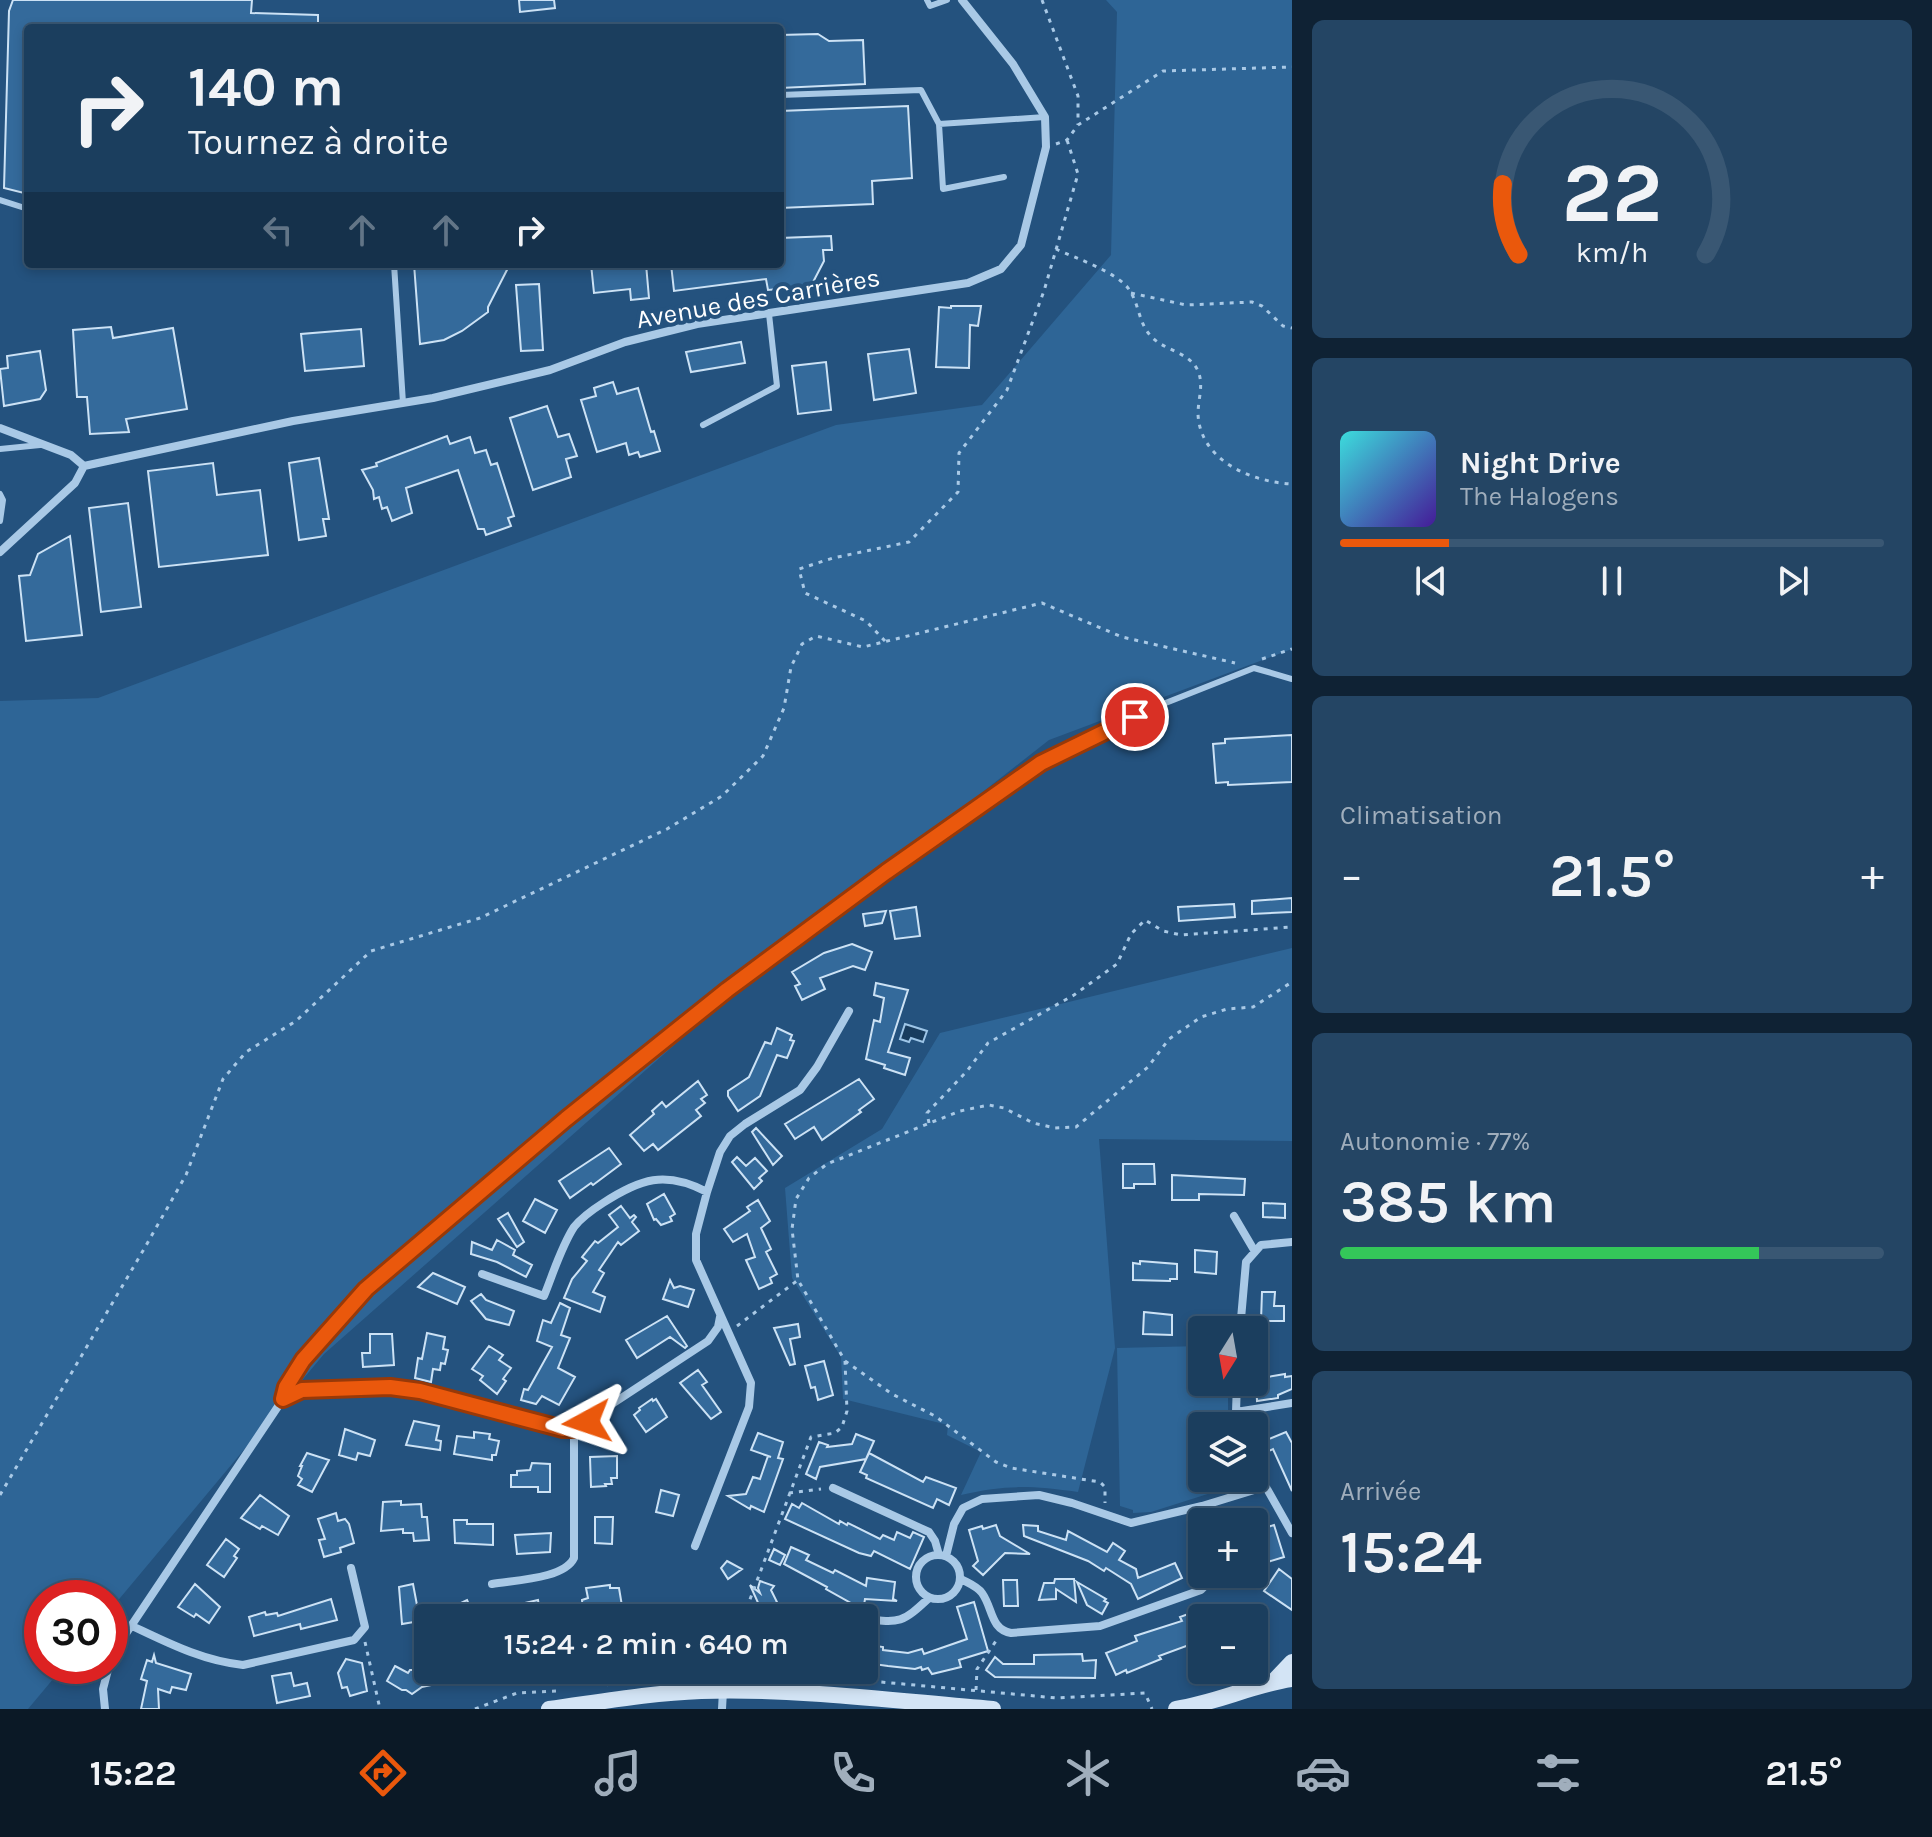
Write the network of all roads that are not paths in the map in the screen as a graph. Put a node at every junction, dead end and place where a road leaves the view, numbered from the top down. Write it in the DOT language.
graph roads {
  1 [pos="927,0"];
  2 [pos="947,0"];
  3 [pos="962,0"];
  4 [pos="784,95"];
  5 [pos="1045,117"];
  6 [pos="939,124"];
  7 [pos="1004,177"];
  8 [pos="0,200"];
  9 [pos="24,208"];
  10 [pos="394,268"];
  11 [pos="769,314"];
  12 [pos="403,403"];
  13 [pos="703,425"];
  14 [pos="0,428"];
  15 [pos="43,444"];
  16 [pos="0,449"];
  17 [pos="84,466"];
  18 [pos="0,494"];
  19 [pos="0,521"];
  20 [pos="0,552"];
  21 [pos="1292,679"];
  22 [pos="849,1011"];
  23 [pos="707,1192"];
  24 [pos="1234,1216"];
  25 [pos="1292,1242"];
  26 [pos="1254,1250"];
  27 [pos="482,1274"];
  28 [pos="1241,1316"];
  29 [pos="720,1317"];
  30 [pos="708,1341"];
  31 [pos="736,1351"];
  32 [pos="1237,1396"];
  33 [pos="283,1399"];
  34 [pos="1292,1403"];
  35 [pos="1236,1412"];
  36 [pos="574,1429"];
  37 [pos="833,1488"];
  38 [pos="1248,1492"];
  39 [pos="1267,1492"];
  40 [pos="1202,1506"];
  41 [pos="1291,1531"];
  42 [pos="695,1546"];
  43 [pos="942,1556"];
  44 [pos="351,1568"];
  45 [pos="961,1579"];
  46 [pos="492,1584"];
  47 [pos="1203,1588"];
  48 [pos="929,1598"];
  49 [pos="878,1620"];
  50 [pos="132,1626"];
  51 [pos="128,1632"];
  52 [pos="1292,1662"];
  53 [pos="1292,1679"];
  54 [pos="1273,1682"];
  55 [pos="104,1684"];
  56 [pos="723,1691"];
  57 [pos="105,1709"];
  58 [pos="549,1709"];
  59 [pos="722,1709"];
  60 [pos="993,1709"];
  61 [pos="1176,1709"];
  1 -- 2 [label="lane"];
  3 -- 5 [label="street, Avenue des Carrières"];
  4 -- 6 [label="lane"];
  5 -- 6 [label="lane"];
  5 -- 11 [label="street, Avenue des Carrières"];
  6 -- 7 [label="lane"];
  8 -- 9 [label="lane"];
  10 -- 12 [label="lane"];
  11 -- 12 [label="street, Avenue des Carrières"];
  11 -- 13 [label="lane"];
  12 -- 17 [label="street, Avenue des Carrières"];
  14 -- 15 [label="street"];
  15 -- 16 [label="lane"];
  15 -- 17 [label="street"];
  17 -- 20 [label="street"];
  18 -- 19 [label="lane"];
  21 -- 33 [label="lane"];
  22 -- 23 [label="street"];
  23 -- 27 [label="street"];
  23 -- 29 [label="street"];
  24 -- 26 [label="street"];
  25 -- 26 [label="street"];
  26 -- 28 [label="street"];
  29 -- 30 [label="street"];
  29 -- 31 [label="street"];
  30 -- 31 [label="street"];
  30 -- 36 [label="street"];
  31 -- 42 [label="street"];
  32 -- 35 [label="street"];
  33 -- 36 [label="street"];
  33 -- 50 [label="street"];
  34 -- 35 [label="street"];
  36 -- 46 [label="street"];
  37 -- 43 [label="street"];
  38 -- 40 [label="street"];
  39 -- 41 [label="street"];
  40 -- 43 [label="street"];
  43 -- 45 [label="street"];
  43 -- 48 [label="street"];
  44 -- 50 [label="street"];
  45 -- 47 [label="street"];
  45 -- 48 [label="street"];
  48 -- 49 [label="street"];
  50 -- 51 [label="street"];
  52 -- 54 [label="main road"];
  53 -- 54 [label="main road"];
  54 -- 61 [label="main road"];
  55 -- 57 [label="street"];
  56 -- 58 [label="main road"];
  56 -- 59 [label="street"];
  56 -- 60 [label="main road"];
}
